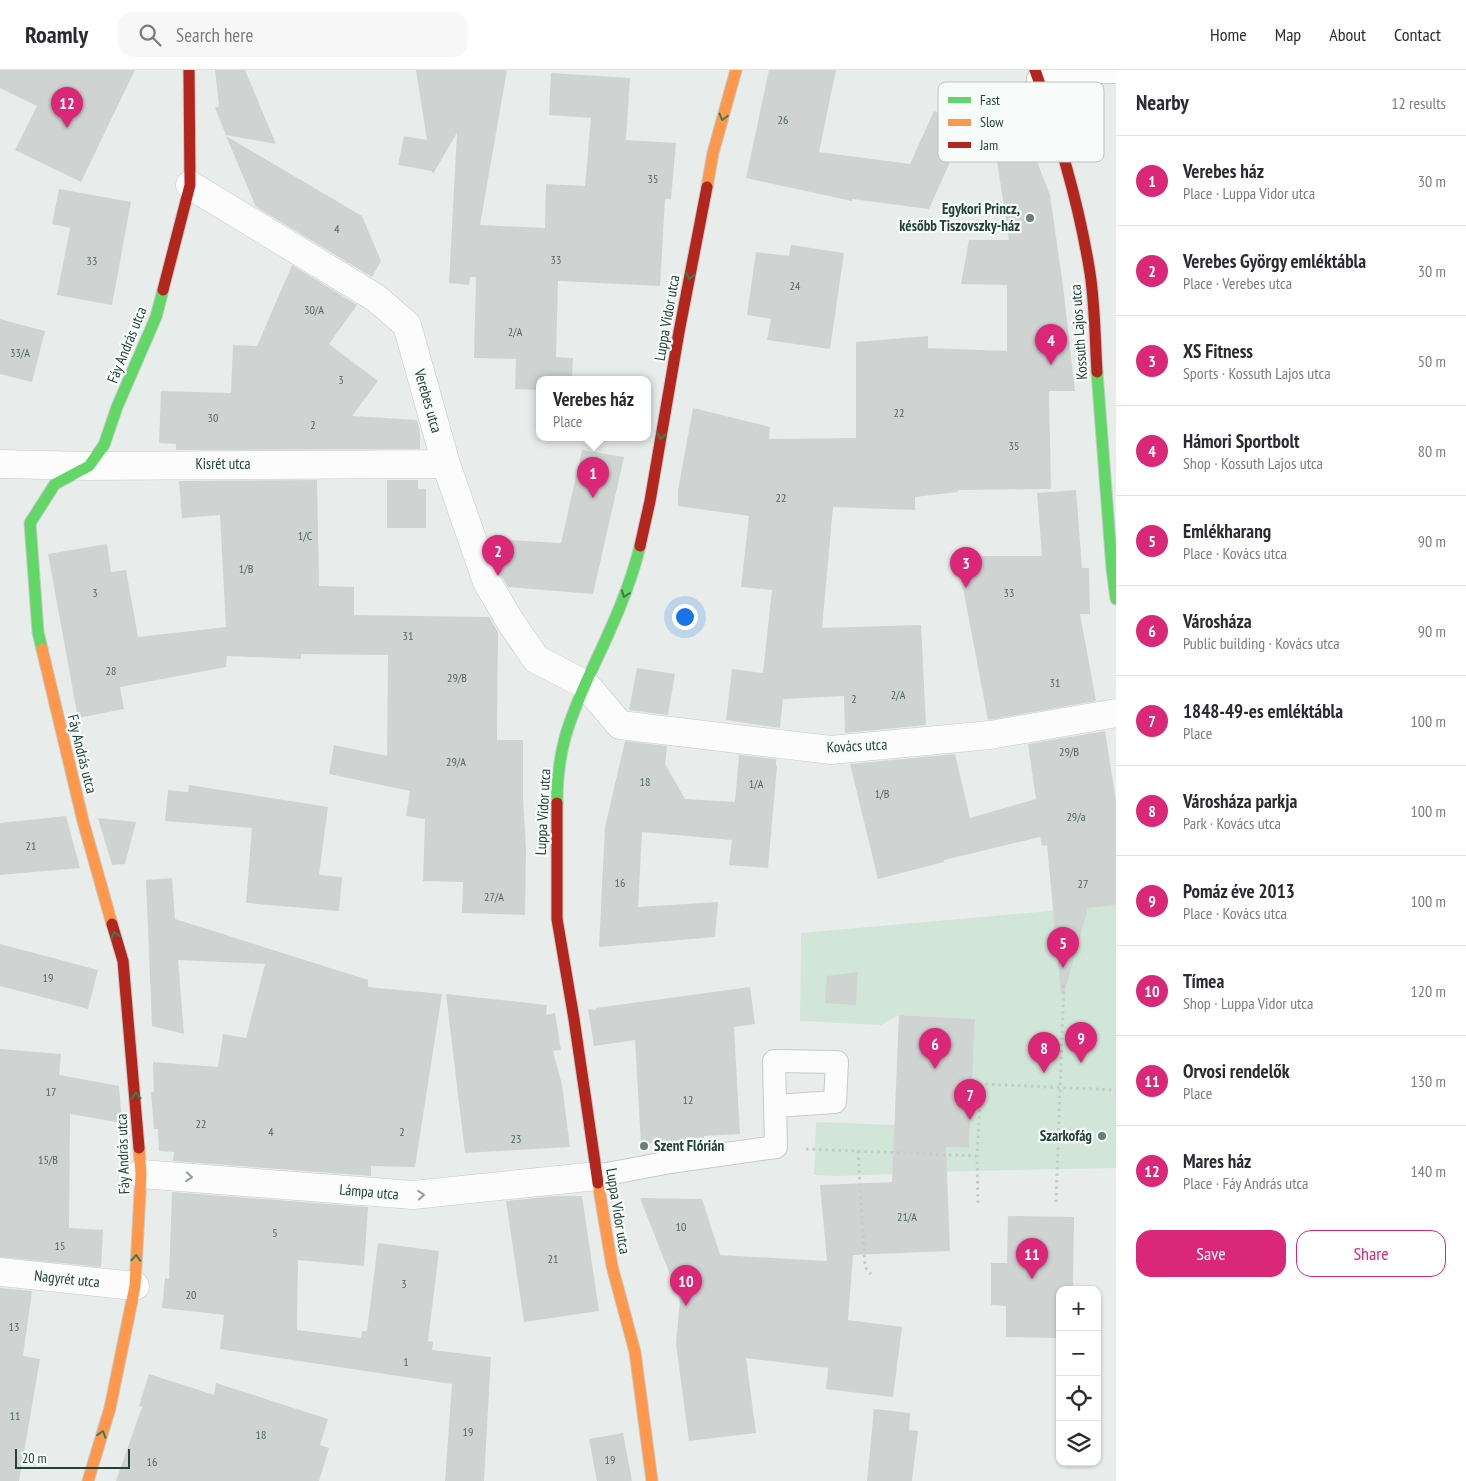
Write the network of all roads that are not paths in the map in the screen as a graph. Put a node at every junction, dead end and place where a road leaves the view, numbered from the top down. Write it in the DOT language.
graph roads {
  1 [pos="189,70"];
  2 [pos="736,70"];
  3 [pos="1116,72"];
  4 [pos="1037,75"];
  5 [pos="1066,162"];
  6 [pos="190,185"];
  7 [pos="0,464"];
  8 [pos="446,464"];
  9 [pos="89,466"];
  10 [pos="1116,600"];
  11 [pos="586,685"];
  12 [pos="1116,713"];
  13 [pos="775,1106"];
  14 [pos="141,1174"];
  15 [pos="597,1176"];
  16 [pos="0,1272"];
  17 [pos="135,1286"];
  18 [pos="88,1481"];
  19 [pos="652,1481"];
  1 -- 6 [label="street, Fáy András utca"];
  2 -- 11 [label="street, Luppa Vidor utca, one-way"];
  3 -- 4 [label="lane"];
  5 -- 10 [label="street, Kossuth Lajos utca"];
  6 -- 8 [label="street, Verebes utca"];
  6 -- 9 [label="street, Fáy András utca"];
  7 -- 9 [label="street, Kisrét utca"];
  8 -- 9 [label="street, Kisrét utca"];
  8 -- 11 [label="street, Verebes utca"];
  14 -- 9 [label="street, Fáy András utca, one-way"];
  11 -- 12 [label="street, Kovács utca"];
  11 -- 15 [label="street, Luppa Vidor utca"];
  13 -- 15 [label="lane"];
  14 -- 15 [label="street, Lámpa utca, one-way"];
  17 -- 14 [label="street, Fáy András utca, one-way"];
  15 -- 19 [label="street, Luppa Vidor utca"];
  16 -- 17 [label="street, Nagyrét utca"];
  18 -- 17 [label="street, Fáy András utca, one-way"];
}
